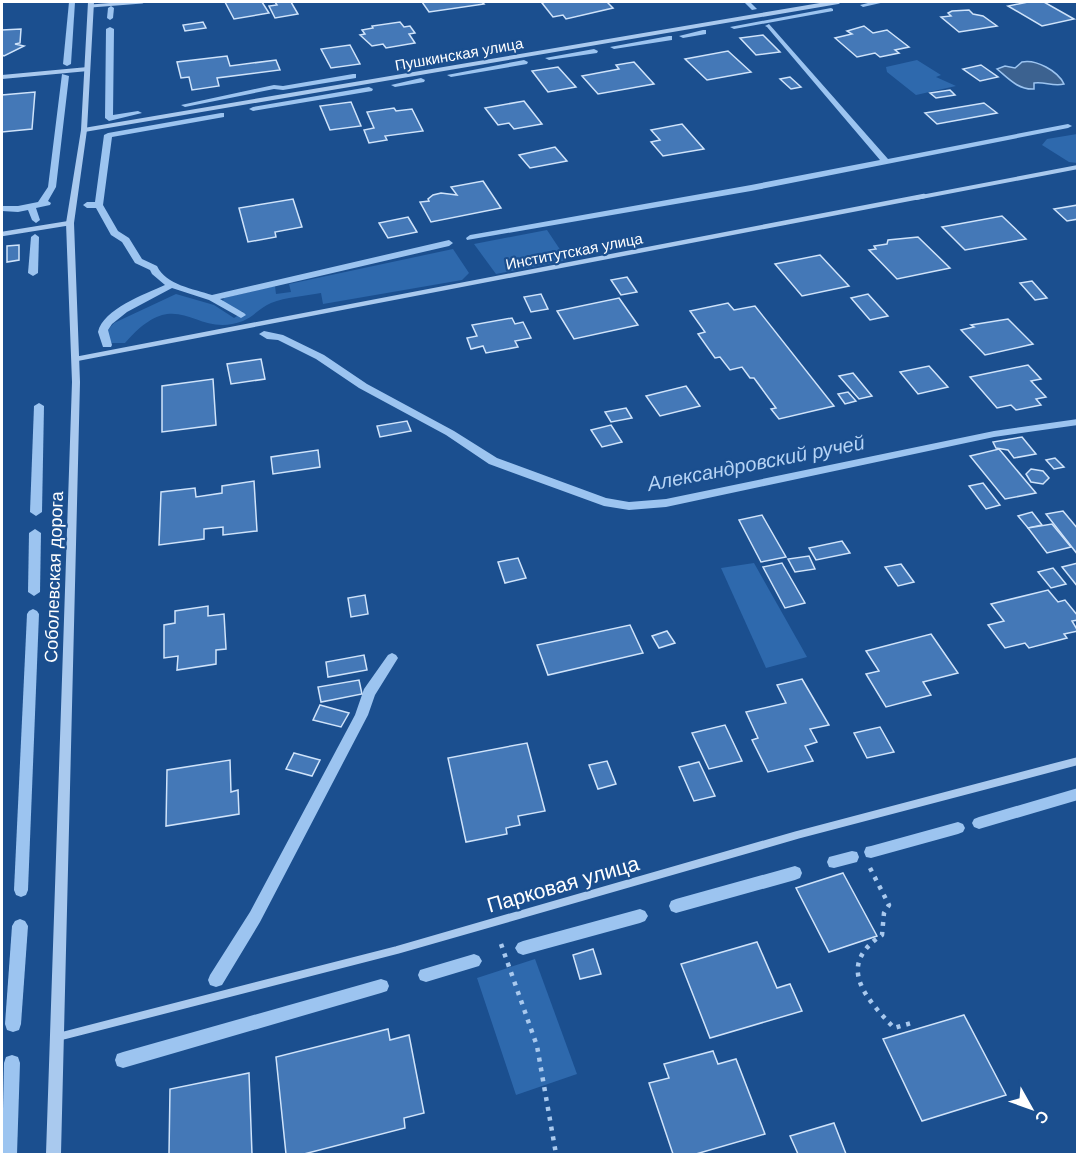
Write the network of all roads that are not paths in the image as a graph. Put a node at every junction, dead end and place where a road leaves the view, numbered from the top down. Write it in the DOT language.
graph roads {
  1 [pos="142,2"];
  2 [pos="838,2"];
  3 [pos="91,4"];
  4 [pos="88,69"];
  5 [pos="2,77"];
  6 [pos="84,130"];
  7 [pos="1077,167"];
  8 [pos="70,223"];
  9 [pos="2,234"];
  10 [pos="76,359"];
  11 [pos="1077,761"];
  12 [pos="57,1038"];
  13 [pos="53,1155"];
  1 -- 3 [label="lane"];
  2 -- 6 [label="street, Пушкинская улица"];
  3 -- 4 [label="street, Соболевская дорога"];
  4 -- 5 [label="street"];
  4 -- 6 [label="street, Соболевская дорога"];
  6 -- 8 [label="street, Соболевская дорога"];
  7 -- 10 [label="street, Институтская улица"];
  8 -- 9 [label="street"];
  8 -- 10 [label="street, Соболевская дорога"];
  10 -- 12 [label="street, Соболевская дорога"];
  11 -- 12 [label="street, Парковая улица"];
  12 -- 13 [label="street, Соболевская дорога"];
}
